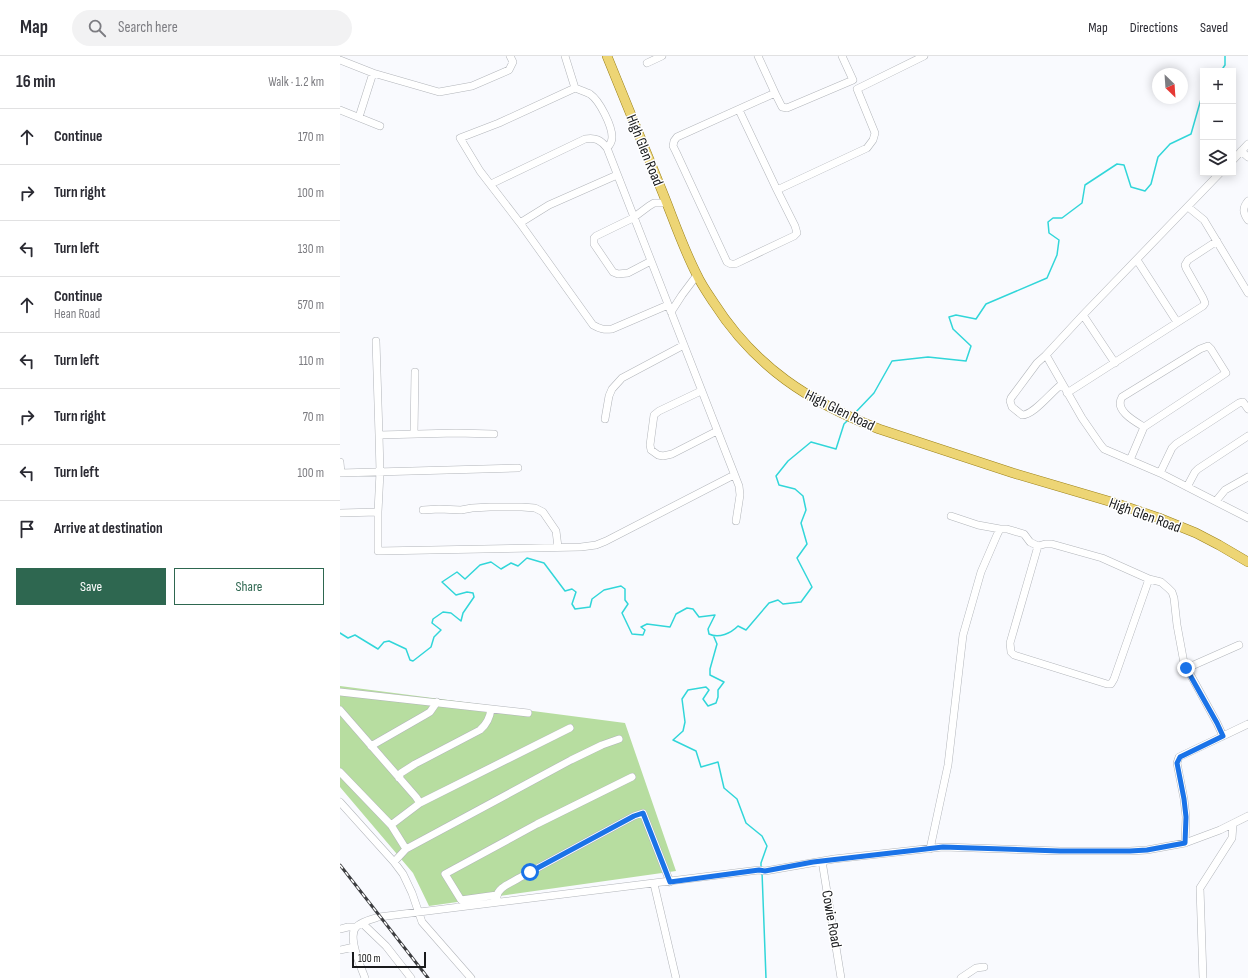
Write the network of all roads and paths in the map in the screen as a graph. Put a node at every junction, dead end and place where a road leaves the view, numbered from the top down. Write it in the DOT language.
graph roads {
  1 [pos="510,56"];
  2 [pos="565,56"];
  3 [pos="607,56"];
  4 [pos="662,56"];
  5 [pos="758,56"];
  6 [pos="842,56"];
  7 [pos="924,56"];
  8 [pos="340,60"];
  9 [pos="647,63"];
  10 [pos="373,73"];
  11 [pos="853,80"];
  12 [pos="575,88"];
  13 [pos="857,89"];
  14 [pos="775,93"];
  15 [pos="340,110"];
  16 [pos="739,110"];
  17 [pos="359,117"];
  18 [pos="380,126"];
  19 [pos="1248,144"];
  20 [pos="607,148"];
  21 [pos="1241,151"];
  22 [pos="1236,157"];
  23 [pos="1248,157"];
  24 [pos="617,175"];
  25 [pos="1217,176"];
  26 [pos="491,184"];
  27 [pos="777,190"];
  28 [pos="1248,201"];
  29 [pos="667,203"];
  30 [pos="1188,207"];
  31 [pos="633,218"];
  32 [pos="1248,220"];
  33 [pos="520,223"];
  34 [pos="1217,241"];
  35 [pos="1137,260"];
  36 [pos="651,261"];
  37 [pos="696,275"];
  38 [pos="1248,293"];
  39 [pos="670,309"];
  40 [pos="1083,315"];
  41 [pos="1177,322"];
  42 [pos="376,341"];
  43 [pos="684,345"];
  44 [pos="1046,355"];
  45 [pos="1115,363"];
  46 [pos="415,372"];
  47 [pos="1062,384"];
  48 [pos="701,391"];
  49 [pos="1067,393"];
  50 [pos="1248,409"];
  51 [pos="605,419"];
  52 [pos="1144,428"];
  53 [pos="717,430"];
  54 [pos="414,434"];
  55 [pos="494,434"];
  56 [pos="379,435"];
  57 [pos="1248,436"];
  58 [pos="1130,460"];
  59 [pos="340,462"];
  60 [pos="518,468"];
  61 [pos="380,472"];
  62 [pos="340,473"];
  63 [pos="1160,473"];
  64 [pos="734,475"];
  65 [pos="1248,477"];
  66 [pos="1187,487"];
  67 [pos="1216,501"];
  68 [pos="423,510"];
  69 [pos="378,512"];
  70 [pos="340,513"];
  71 [pos="951,516"];
  72 [pos="1248,518"];
  73 [pos="736,521"];
  74 [pos="1000,529"];
  75 [pos="1038,546"];
  76 [pos="558,548"];
  77 [pos="1248,562"];
  78 [pos="1149,579"];
  79 [pos="1239,645"];
  80 [pos="1186,668"];
  81 [pos="340,692"];
  82 [pos="437,702"];
  83 [pos="490,709"];
  84 [pos="340,710"];
  85 [pos="528,713"];
  86 [pos="1248,724"];
  87 [pos="570,728"];
  88 [pos="1223,736"];
  89 [pos="619,739"];
  90 [pos="371,746"];
  91 [pos="340,772"];
  92 [pos="632,777"];
  93 [pos="399,778"];
  94 [pos="340,802"];
  95 [pos="420,803"];
  96 [pos="1248,816"];
  97 [pos="1233,824"];
  98 [pos="391,825"];
  99 [pos="1185,843"];
  100 [pos="406,849"];
  101 [pos="930,849"];
  102 [pos="822,861"];
  103 [pos="394,862"];
  104 [pos="670,882"];
  105 [pos="654,884"];
  106 [pos="497,894"];
  107 [pos="497,902"];
  108 [pos="419,912"];
  109 [pos="359,925"];
  110 [pos="340,929"];
  111 [pos="354,947"];
  112 [pos="340,950"];
  113 [pos="984,968"];
  114 [pos="365,978"];
  115 [pos="411,978"];
  116 [pos="471,978"];
  117 [pos="676,978"];
  118 [pos="841,978"];
  119 [pos="961,978"];
  120 [pos="1203,978"];
  1 -- 10 [label="street"];
  2 -- 12 [label="street"];
  3 -- 29 [label="main road, High Glen Road"];
  4 -- 9 [label="street"];
  5 -- 14 [label="street"];
  6 -- 11 [label="street"];
  7 -- 13 [label="street"];
  8 -- 10 [label="street"];
  10 -- 17 [label="street"];
  11 -- 13 [label="street"];
  11 -- 14 [label="street"];
  12 -- 20 [label="street"];
  12 -- 26 [label="street"];
  13 -- 27 [label="street"];
  14 -- 16 [label="street"];
  15 -- 17 [label="street"];
  16 -- 27 [label="street"];
  16 -- 27 [label="street"];
  17 -- 18 [label="street"];
  19 -- 21 [label="street"];
  20 -- 24 [label="street"];
  20 -- 26 [label="street"];
  21 -- 22 [label="street"];
  21 -- 23 [label="street"];
  24 -- 31 [label="street"];
  24 -- 33 [label="street"];
  25 -- 30 [label="street"];
  26 -- 33 [label="street"];
  28 -- 32 [label="street"];
  29 -- 31 [label="street"];
  29 -- 37 [label="main road, High Glen Road"];
  30 -- 34 [label="street"];
  30 -- 35 [label="street"];
  31 -- 36 [label="street"];
  31 -- 36 [label="street"];
  33 -- 39 [label="street"];
  34 -- 38 [label="street"];
  34 -- 41 [label="street"];
  35 -- 40 [label="street"];
  35 -- 41 [label="street"];
  36 -- 39 [label="street"];
  37 -- 39 [label="street"];
  37 -- 77 [label="main road, High Glen Road"];
  39 -- 43 [label="street"];
  40 -- 44 [label="street"];
  40 -- 45 [label="street"];
  41 -- 45 [label="street"];
  42 -- 56 [label="street"];
  43 -- 48 [label="street"];
  43 -- 51 [label="street"];
  44 -- 47 [label="street"];
  44 -- 47 [label="street"];
  45 -- 49 [label="street"];
  46 -- 54 [label="street"];
  47 -- 49 [label="street"];
  48 -- 53 [label="street"];
  48 -- 53 [label="street"];
  49 -- 58 [label="street"];
  50 -- 63 [label="street"];
  52 -- 52 [label="street"];
  52 -- 58 [label="street"];
  53 -- 64 [label="street"];
  54 -- 55 [label="street"];
  54 -- 56 [label="street"];
  56 -- 61 [label="street"];
  57 -- 66 [label="street"];
  58 -- 63 [label="street"];
  59 -- 62 [label="street"];
  60 -- 61 [label="street"];
  61 -- 62 [label="street"];
  61 -- 69 [label="street"];
  63 -- 66 [label="street"];
  64 -- 73 [label="street"];
  64 -- 76 [label="street"];
  65 -- 67 [label="street"];
  66 -- 67 [label="street"];
  67 -- 72 [label="street"];
  68 -- 76 [label="street"];
  69 -- 70 [label="street"];
  69 -- 76 [label="street"];
  71 -- 74 [label="street"];
  74 -- 75 [label="street"];
  74 -- 101 [label="street"];
  75 -- 78 [label="street"];
  75 -- 78 [label="street"];
  78 -- 80 [label="street"];
  79 -- 80 [label="street"];
  80 -- 88 [label="street"];
  81 -- 82 [label="street"];
  82 -- 83 [label="street"];
  82 -- 90 [label="street"];
  83 -- 85 [label="street"];
  83 -- 93 [label="street"];
  84 -- 90 [label="street"];
  86 -- 88 [label="street"];
  87 -- 95 [label="street"];
  88 -- 99 [label="street"];
  89 -- 100 [label="street"];
  90 -- 93 [label="street"];
  91 -- 98 [label="street"];
  92 -- 106 [label="street"];
  93 -- 95 [label="street"];
  94 -- 103 [label="street"];
  95 -- 98 [label="street"];
  96 -- 97 [label="street"];
  97 -- 99 [label="street"];
  97 -- 120 [label="street"];
  98 -- 100 [label="street"];
  99 -- 101 [label="street"];
  100 -- 103 [label="street"];
  101 -- 102 [label="street"];
  102 -- 104 [label="street"];
  102 -- 118 [label="street, Cowie Road"];
  103 -- 108 [label="street"];
  104 -- 105 [label="street"];
  104 -- 106 [label="street"];
  105 -- 107 [label="street"];
  105 -- 117 [label="street"];
  106 -- 107 [label="street"];
  107 -- 108 [label="street"];
  108 -- 109 [label="street"];
  108 -- 116 [label="street"];
  109 -- 110 [label="street"];
  109 -- 111 [label="street"];
  109 -- 115 [label="street"];
  111 -- 112 [label="street"];
  111 -- 114 [label="street"];
  113 -- 119 [label="street"];
}
